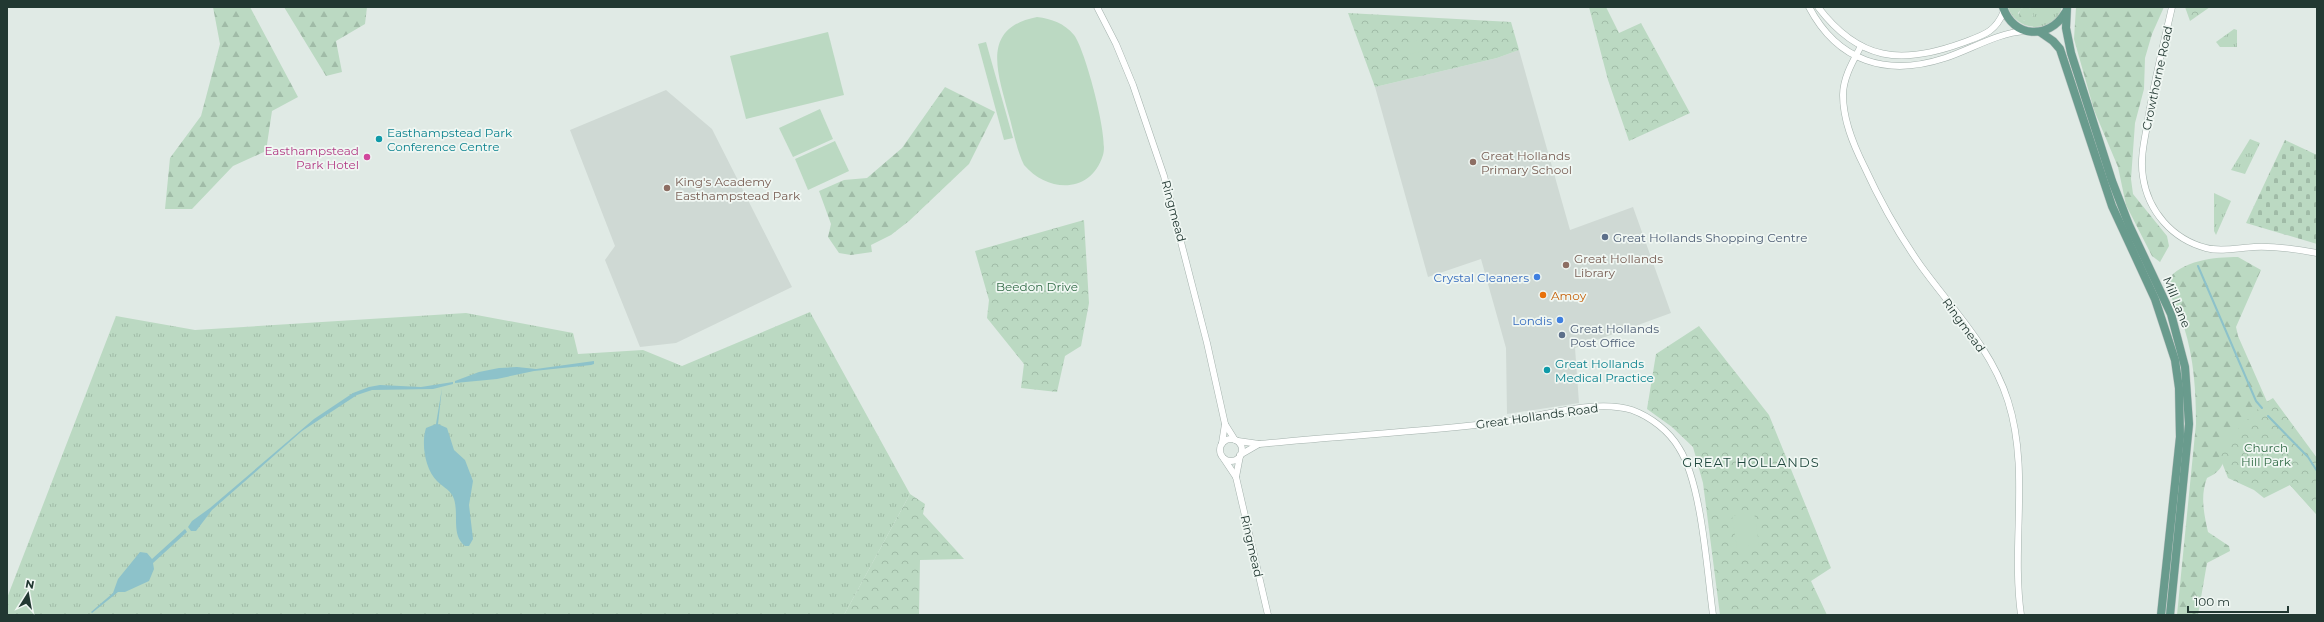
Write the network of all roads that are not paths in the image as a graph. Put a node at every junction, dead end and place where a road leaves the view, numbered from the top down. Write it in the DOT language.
graph roads {
  1 [pos="1096,7"];
  2 [pos="1809,7"];
  3 [pos="1818,7"];
  4 [pos="2172,7"];
  5 [pos="2004,9"];
  6 [pos="2066,10"];
  7 [pos="2029,31"];
  8 [pos="2040,32"];
  9 [pos="1861,46"];
  10 [pos="1856,56"];
  11 [pos="2317,253"];
  12 [pos="1225,424"];
  13 [pos="1237,441"];
  14 [pos="1222,443"];
  15 [pos="1259,444"];
  16 [pos="1240,456"];
  17 [pos="1224,459"];
  18 [pos="1236,477"];
  19 [pos="1268,615"];
  20 [pos="1713,615"];
  21 [pos="2021,615"];
  22 [pos="2161,615"];
  23 [pos="2170,615"];
  1 -- 12 [label="street, Ringmead"];
  2 -- 10 [label="street"];
  3 -- 9 [label="street"];
  4 -- 11 [label="street, Crowthorne Road"];
  5 -- 7 [label="main road"];
  5 -- 9 [label="street"];
  6 -- 8 [label="main road, Mill Lane"];
  6 -- 23 [label="main road, Mill Lane"];
  7 -- 8 [label="main road"];
  7 -- 10 [label="street"];
  8 -- 22 [label="main road, Mill Lane"];
  9 -- 10 [label="street, Ringmead"];
  10 -- 21 [label="street, Ringmead"];
  12 -- 13 [label="street, Ringmead"];
  12 -- 14 [label="street, Ringmead"];
  13 -- 14 [label="street"];
  13 -- 15 [label="street, Great Hollands Road"];
  13 -- 16 [label="street"];
  14 -- 17 [label="street"];
  15 -- 16 [label="street, Great Hollands Road"];
  15 -- 20 [label="street, Great Hollands Road"];
  16 -- 17 [label="street"];
  16 -- 18 [label="street, Ringmead"];
  17 -- 18 [label="street, Ringmead"];
  18 -- 19 [label="street, Ringmead"];
}
